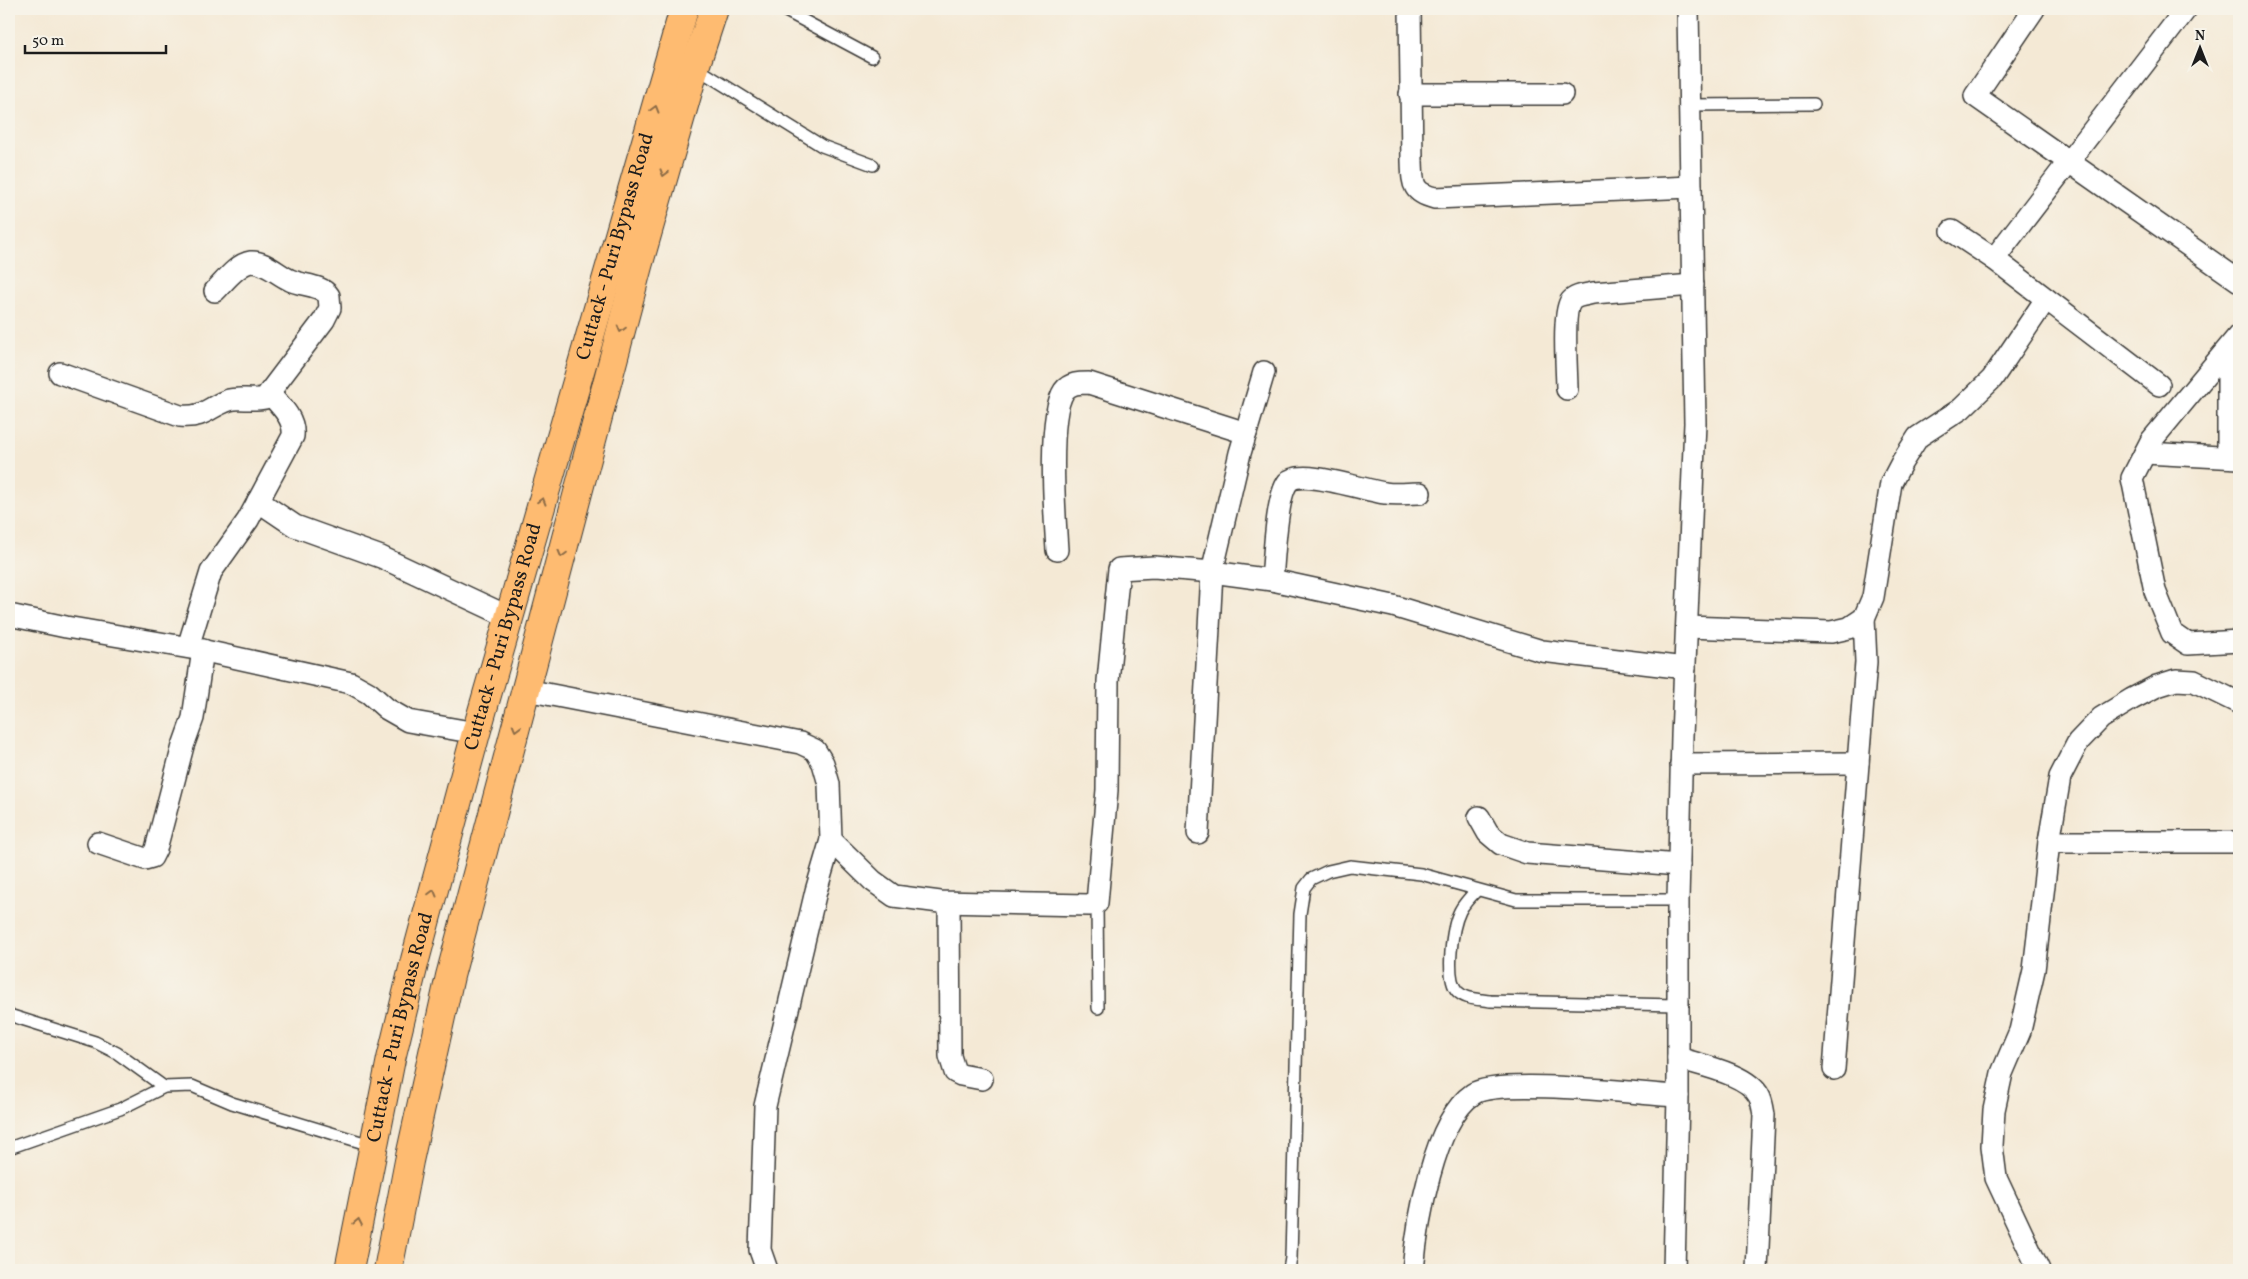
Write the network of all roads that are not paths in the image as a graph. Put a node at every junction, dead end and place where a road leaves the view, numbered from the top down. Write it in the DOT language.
graph roads {
  1 [pos="684,9"];
  2 [pos="714,9"];
  3 [pos="782,9"];
  4 [pos="1410,9"];
  5 [pos="1688,9"];
  6 [pos="2034,9"];
  7 [pos="2186,9"];
  8 [pos="872,57"];
  9 [pos="695,67"];
  10 [pos="1410,94"];
  11 [pos="1562,94"];
  12 [pos="1814,104"];
  13 [pos="1690,105"];
  14 [pos="2068,161"];
  15 [pos="873,165"];
  16 [pos="1692,187"];
  17 [pos="1952,231"];
  18 [pos="1994,259"];
  19 [pos="2239,281"];
  20 [pos="1693,285"];
  21 [pos="215,291"];
  22 [pos="2046,299"];
  23 [pos="2234,343"];
  24 [pos="1264,372"];
  25 [pos="60,373"];
  26 [pos="2159,386"];
  27 [pos="1567,389"];
  28 [pos="270,394"];
  29 [pos="1246,432"];
  30 [pos="2145,453"];
  31 [pos="2234,458"];
  32 [pos="1420,493"];
  33 [pos="258,501"];
  34 [pos="1057,550"];
  35 [pos="1212,572"];
  36 [pos="1272,580"];
  37 [pos="9,615"];
  38 [pos="509,617"];
  39 [pos="1864,618"];
  40 [pos="1687,627"];
  41 [pos="2239,641"];
  42 [pos="196,649"];
  43 [pos="1685,668"];
  44 [pos="526,690"];
  45 [pos="2239,703"];
  46 [pos="476,733"];
  47 [pos="1858,763"];
  48 [pos="1682,764"];
  49 [pos="1479,817"];
  50 [pos="1198,833"];
  51 [pos="831,840"];
  52 [pos="2049,842"];
  53 [pos="2239,842"];
  54 [pos="98,843"];
  55 [pos="1679,865"];
  56 [pos="1477,890"];
  57 [pos="1678,900"];
  58 [pos="950,903"];
  59 [pos="1097,903"];
  60 [pos="1677,1005"];
  61 [pos="1098,1008"];
  62 [pos="9,1015"];
  63 [pos="1678,1058"];
  64 [pos="1834,1069"];
  65 [pos="982,1079"];
  66 [pos="164,1087"];
  67 [pos="1678,1096"];
  68 [pos="374,1146"];
  69 [pos="9,1148"];
  70 [pos="348,1270"];
  71 [pos="388,1270"];
  72 [pos="767,1270"];
  73 [pos="1289,1270"];
  74 [pos="1413,1270"];
  75 [pos="1674,1270"];
  76 [pos="1757,1270"];
  77 [pos="2039,1270"];
  38 -- 1 [label="highway, Cuttack - Puri Bypass Road, one-way"];
  2 -- 9 [label="highway, Cuttack - Puri Bypass Road"];
  3 -- 8 [label="lane"];
  4 -- 10 [label="street"];
  5 -- 13 [label="street"];
  6 -- 14 [label="street"];
  7 -- 14 [label="street"];
  9 -- 15 [label="lane"];
  9 -- 44 [label="highway, Cuttack - Puri Bypass Road, one-way"];
  10 -- 11 [label="street"];
  10 -- 16 [label="street"];
  12 -- 13 [label="lane"];
  13 -- 16 [label="street"];
  14 -- 18 [label="street"];
  14 -- 19 [label="street"];
  16 -- 20 [label="street"];
  17 -- 18 [label="street"];
  18 -- 22 [label="street"];
  20 -- 27 [label="street"];
  20 -- 40 [label="street"];
  21 -- 28 [label="street"];
  22 -- 26 [label="street"];
  22 -- 39 [label="street"];
  23 -- 30 [label="street"];
  23 -- 31 [label="street"];
  24 -- 29 [label="street"];
  25 -- 28 [label="street"];
  28 -- 33 [label="street"];
  29 -- 34 [label="street"];
  29 -- 35 [label="street"];
  30 -- 31 [label="street"];
  30 -- 41 [label="street"];
  32 -- 36 [label="street"];
  33 -- 38 [label="street"];
  33 -- 42 [label="street"];
  35 -- 36 [label="street"];
  35 -- 50 [label="street"];
  35 -- 59 [label="street"];
  36 -- 43 [label="street"];
  37 -- 42 [label="street"];
  38 -- 46 [label="highway, Cuttack - Puri Bypass Road"];
  39 -- 40 [label="street"];
  39 -- 47 [label="street"];
  40 -- 43 [label="street"];
  42 -- 46 [label="street"];
  42 -- 54 [label="street"];
  43 -- 48 [label="street"];
  44 -- 51 [label="street"];
  44 -- 71 [label="highway, Cuttack - Puri Bypass Road, one-way"];
  45 -- 52 [label="street"];
  68 -- 46 [label="highway, Cuttack - Puri Bypass Road, one-way"];
  47 -- 48 [label="street"];
  47 -- 64 [label="street"];
  48 -- 55 [label="street"];
  49 -- 55 [label="street"];
  51 -- 58 [label="street"];
  51 -- 72 [label="street"];
  52 -- 53 [label="street"];
  52 -- 77 [label="street"];
  55 -- 57 [label="street"];
  56 -- 57 [label="lane"];
  56 -- 60 [label="lane"];
  56 -- 73 [label="lane"];
  57 -- 60 [label="street"];
  58 -- 59 [label="street"];
  58 -- 65 [label="street"];
  59 -- 61 [label="lane"];
  60 -- 63 [label="street"];
  62 -- 66 [label="lane"];
  63 -- 67 [label="street"];
  63 -- 76 [label="street"];
  66 -- 68 [label="lane"];
  66 -- 69 [label="lane"];
  67 -- 74 [label="street"];
  67 -- 75 [label="street"];
  70 -- 68 [label="highway, Cuttack - Puri Bypass Road, one-way"];
}
